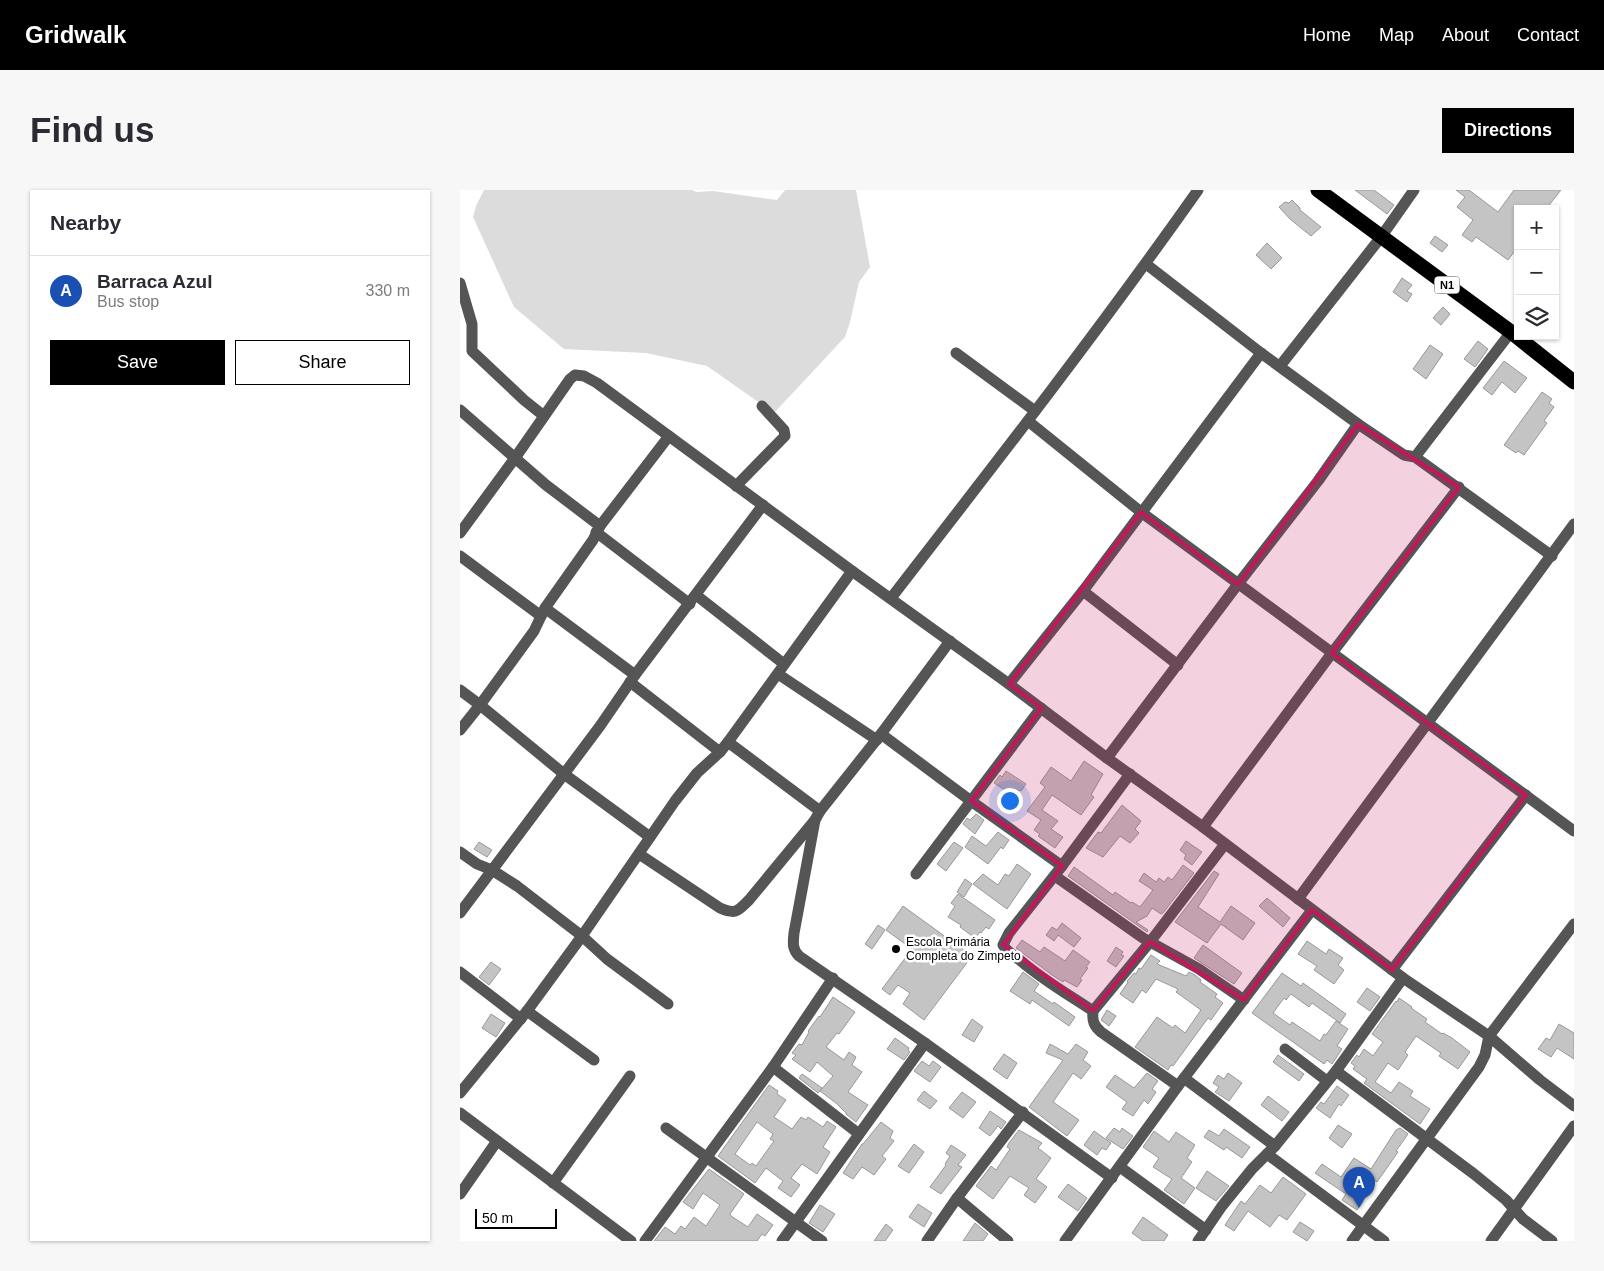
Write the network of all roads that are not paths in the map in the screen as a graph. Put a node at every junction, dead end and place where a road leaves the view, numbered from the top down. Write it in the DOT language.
graph roads {
  1 [pos="1198,190"];
  2 [pos="1318,190"];
  3 [pos="1414,190"];
  4 [pos="1381,237"];
  5 [pos="1146,264"];
  6 [pos="460,282"];
  7 [pos="1511,332"];
  8 [pos="956,353"];
  9 [pos="1262,353"];
  10 [pos="1280,366"];
  11 [pos="1574,382"];
  12 [pos="762,406"];
  13 [pos="460,410"];
  14 [pos="544,416"];
  15 [pos="1031,416"];
  16 [pos="1358,424"];
  17 [pos="669,436"];
  18 [pos="1415,457"];
  19 [pos="515,458"];
  20 [pos="736,486"];
  21 [pos="1459,487"];
  22 [pos="763,505"];
  23 [pos="1141,512"];
  24 [pos="1574,524"];
  25 [pos="598,529"];
  26 [pos="460,532"];
  27 [pos="460,556"];
  28 [pos="1552,556"];
  29 [pos="852,571"];
  30 [pos="1238,584"];
  31 [pos="1083,591"];
  32 [pos="891,598"];
  33 [pos="693,600"];
  34 [pos="543,612"];
  35 [pos="950,641"];
  36 [pos="1332,653"];
  37 [pos="1178,664"];
  38 [pos="781,669"];
  39 [pos="633,678"];
  40 [pos="1009,684"];
  41 [pos="460,690"];
  42 [pos="480,705"];
  43 [pos="1041,708"];
  44 [pos="1428,724"];
  45 [pos="460,730"];
  46 [pos="879,737"];
  47 [pos="728,742"];
  48 [pos="720,752"];
  49 [pos="1107,758"];
  50 [pos="564,774"];
  51 [pos="1130,774"];
  52 [pos="1526,795"];
  53 [pos="971,801"];
  54 [pos="818,815"];
  55 [pos="1203,827"];
  56 [pos="1574,831"];
  57 [pos="650,837"];
  58 [pos="1225,844"];
  59 [pos="460,852"];
  60 [pos="639,854"];
  61 [pos="1062,866"];
  62 [pos="492,870"];
  63 [pos="916,874"];
  64 [pos="1054,876"];
  65 [pos="1298,899"];
  66 [pos="1312,910"];
  67 [pos="460,912"];
  68 [pos="1574,924"];
  69 [pos="582,936"];
  70 [pos="1150,942"];
  71 [pos="1392,970"];
  72 [pos="460,972"];
  73 [pos="833,978"];
  74 [pos="1403,978"];
  75 [pos="1244,1000"];
  76 [pos="668,1004"];
  77 [pos="1093,1011"];
  78 [pos="524,1015"];
  79 [pos="1489,1036"];
  80 [pos="925,1043"];
  81 [pos="1285,1049"];
  82 [pos="594,1060"];
  83 [pos="772,1067"];
  84 [pos="1336,1071"];
  85 [pos="630,1076"];
  86 [pos="1327,1081"];
  87 [pos="1181,1082"];
  88 [pos="460,1093"];
  89 [pos="1574,1106"];
  90 [pos="1023,1112"];
  91 [pos="460,1113"];
  92 [pos="1574,1126"];
  93 [pos="666,1128"];
  94 [pos="859,1134"];
  95 [pos="1426,1138"];
  96 [pos="496,1141"];
  97 [pos="1271,1151"];
  98 [pos="706,1156"];
  99 [pos="1120,1167"];
  100 [pos="1112,1178"];
  101 [pos="553,1183"];
  102 [pos="460,1194"];
  103 [pos="957,1198"];
  104 [pos="1514,1208"];
  105 [pos="796,1222"];
  106 [pos="1363,1226"];
  107 [pos="1201,1238"];
  108 [pos="630,1241"];
  109 [pos="645,1241"];
  110 [pos="782,1241"];
  111 [pos="822,1241"];
  112 [pos="927,1241"];
  113 [pos="1008,1241"];
  114 [pos="1064,1241"];
  115 [pos="1352,1241"];
  116 [pos="1384,1241"];
  117 [pos="1491,1241"];
  118 [pos="1552,1241"];
  1 -- 5 [label="street"];
  2 -- 4 [label="highway, N1"];
  3 -- 4 [label="street"];
  4 -- 7 [label="highway, N1"];
  4 -- 10 [label="street"];
  5 -- 9 [label="street"];
  5 -- 15 [label="street"];
  6 -- 14 [label="street"];
  7 -- 11 [label="highway, N1"];
  7 -- 18 [label="street"];
  8 -- 15 [label="street"];
  9 -- 10 [label="street"];
  9 -- 23 [label="street"];
  10 -- 16 [label="street"];
  12 -- 20 [label="street"];
  13 -- 19 [label="street"];
  14 -- 17 [label="street"];
  14 -- 19 [label="street"];
  15 -- 23 [label="street"];
  15 -- 32 [label="street"];
  16 -- 18 [label="street"];
  16 -- 30 [label="street"];
  17 -- 20 [label="street"];
  17 -- 25 [label="street"];
  18 -- 21 [label="street"];
  19 -- 25 [label="street"];
  19 -- 26 [label="street"];
  20 -- 22 [label="street"];
  21 -- 28 [label="street"];
  21 -- 36 [label="street"];
  22 -- 29 [label="street"];
  22 -- 33 [label="street"];
  23 -- 30 [label="street"];
  23 -- 31 [label="street"];
  24 -- 28 [label="street"];
  25 -- 33 [label="street"];
  25 -- 34 [label="street"];
  27 -- 34 [label="street"];
  28 -- 44 [label="street"];
  29 -- 32 [label="street"];
  29 -- 38 [label="street"];
  30 -- 36 [label="street"];
  30 -- 37 [label="street"];
  31 -- 37 [label="street"];
  31 -- 40 [label="street"];
  32 -- 35 [label="street"];
  33 -- 38 [label="street"];
  33 -- 39 [label="street"];
  34 -- 39 [label="street"];
  34 -- 42 [label="street"];
  35 -- 40 [label="street"];
  35 -- 46 [label="street"];
  36 -- 44 [label="street"];
  36 -- 55 [label="street"];
  37 -- 49 [label="street"];
  38 -- 46 [label="street"];
  38 -- 47 [label="street"];
  39 -- 48 [label="street"];
  39 -- 50 [label="street"];
  40 -- 43 [label="street"];
  41 -- 42 [label="street"];
  42 -- 45 [label="street"];
  42 -- 50 [label="street"];
  43 -- 49 [label="street"];
  43 -- 53 [label="street"];
  44 -- 52 [label="street"];
  44 -- 65 [label="street"];
  46 -- 53 [label="street"];
  46 -- 54 [label="street"];
  47 -- 48 [label="street"];
  47 -- 54 [label="street"];
  48 -- 57 [label="street"];
  49 -- 51 [label="street"];
  50 -- 57 [label="street"];
  50 -- 62 [label="street"];
  51 -- 55 [label="street"];
  51 -- 61 [label="street"];
  52 -- 56 [label="street"];
  52 -- 71 [label="street"];
  53 -- 61 [label="street"];
  53 -- 63 [label="street"];
  54 -- 60 [label="street"];
  54 -- 73 [label="street"];
  55 -- 58 [label="street"];
  57 -- 60 [label="street"];
  58 -- 65 [label="street"];
  58 -- 70 [label="street"];
  59 -- 62 [label="street"];
  60 -- 69 [label="street"];
  61 -- 64 [label="street"];
  62 -- 67 [label="street"];
  62 -- 69 [label="street"];
  64 -- 70 [label="street"];
  64 -- 77 [label="street"];
  65 -- 66 [label="street"];
  66 -- 71 [label="street"];
  66 -- 75 [label="street"];
  68 -- 79 [label="street"];
  69 -- 76 [label="street"];
  69 -- 78 [label="street"];
  70 -- 75 [label="street"];
  70 -- 77 [label="street"];
  71 -- 74 [label="street"];
  72 -- 78 [label="street"];
  73 -- 80 [label="street"];
  73 -- 83 [label="street"];
  74 -- 79 [label="street"];
  74 -- 84 [label="street"];
  75 -- 87 [label="street"];
  77 -- 87 [label="street"];
  78 -- 82 [label="street"];
  78 -- 88 [label="street"];
  79 -- 89 [label="street"];
  79 -- 95 [label="street"];
  80 -- 90 [label="street"];
  80 -- 94 [label="street"];
  81 -- 86 [label="street"];
  83 -- 94 [label="street"];
  83 -- 98 [label="street"];
  84 -- 86 [label="street"];
  84 -- 95 [label="street"];
  85 -- 101 [label="street"];
  86 -- 97 [label="street"];
  87 -- 97 [label="street"];
  87 -- 99 [label="street"];
  90 -- 100 [label="street"];
  90 -- 103 [label="street"];
  91 -- 96 [label="street"];
  92 -- 104 [label="street"];
  93 -- 98 [label="street"];
  94 -- 105 [label="street"];
  95 -- 104 [label="street"];
  95 -- 106 [label="street"];
  96 -- 101 [label="street"];
  96 -- 102 [label="street"];
  97 -- 106 [label="street"];
  97 -- 107 [label="street"];
  98 -- 105 [label="street"];
  98 -- 109 [label="street"];
  99 -- 100 [label="street"];
  99 -- 107 [label="street"];
  100 -- 114 [label="street"];
  101 -- 108 [label="street"];
  103 -- 112 [label="street"];
  103 -- 113 [label="street"];
  104 -- 117 [label="street"];
  104 -- 118 [label="street"];
  105 -- 110 [label="street"];
  105 -- 111 [label="street"];
  106 -- 115 [label="street"];
  106 -- 116 [label="street"];
}
